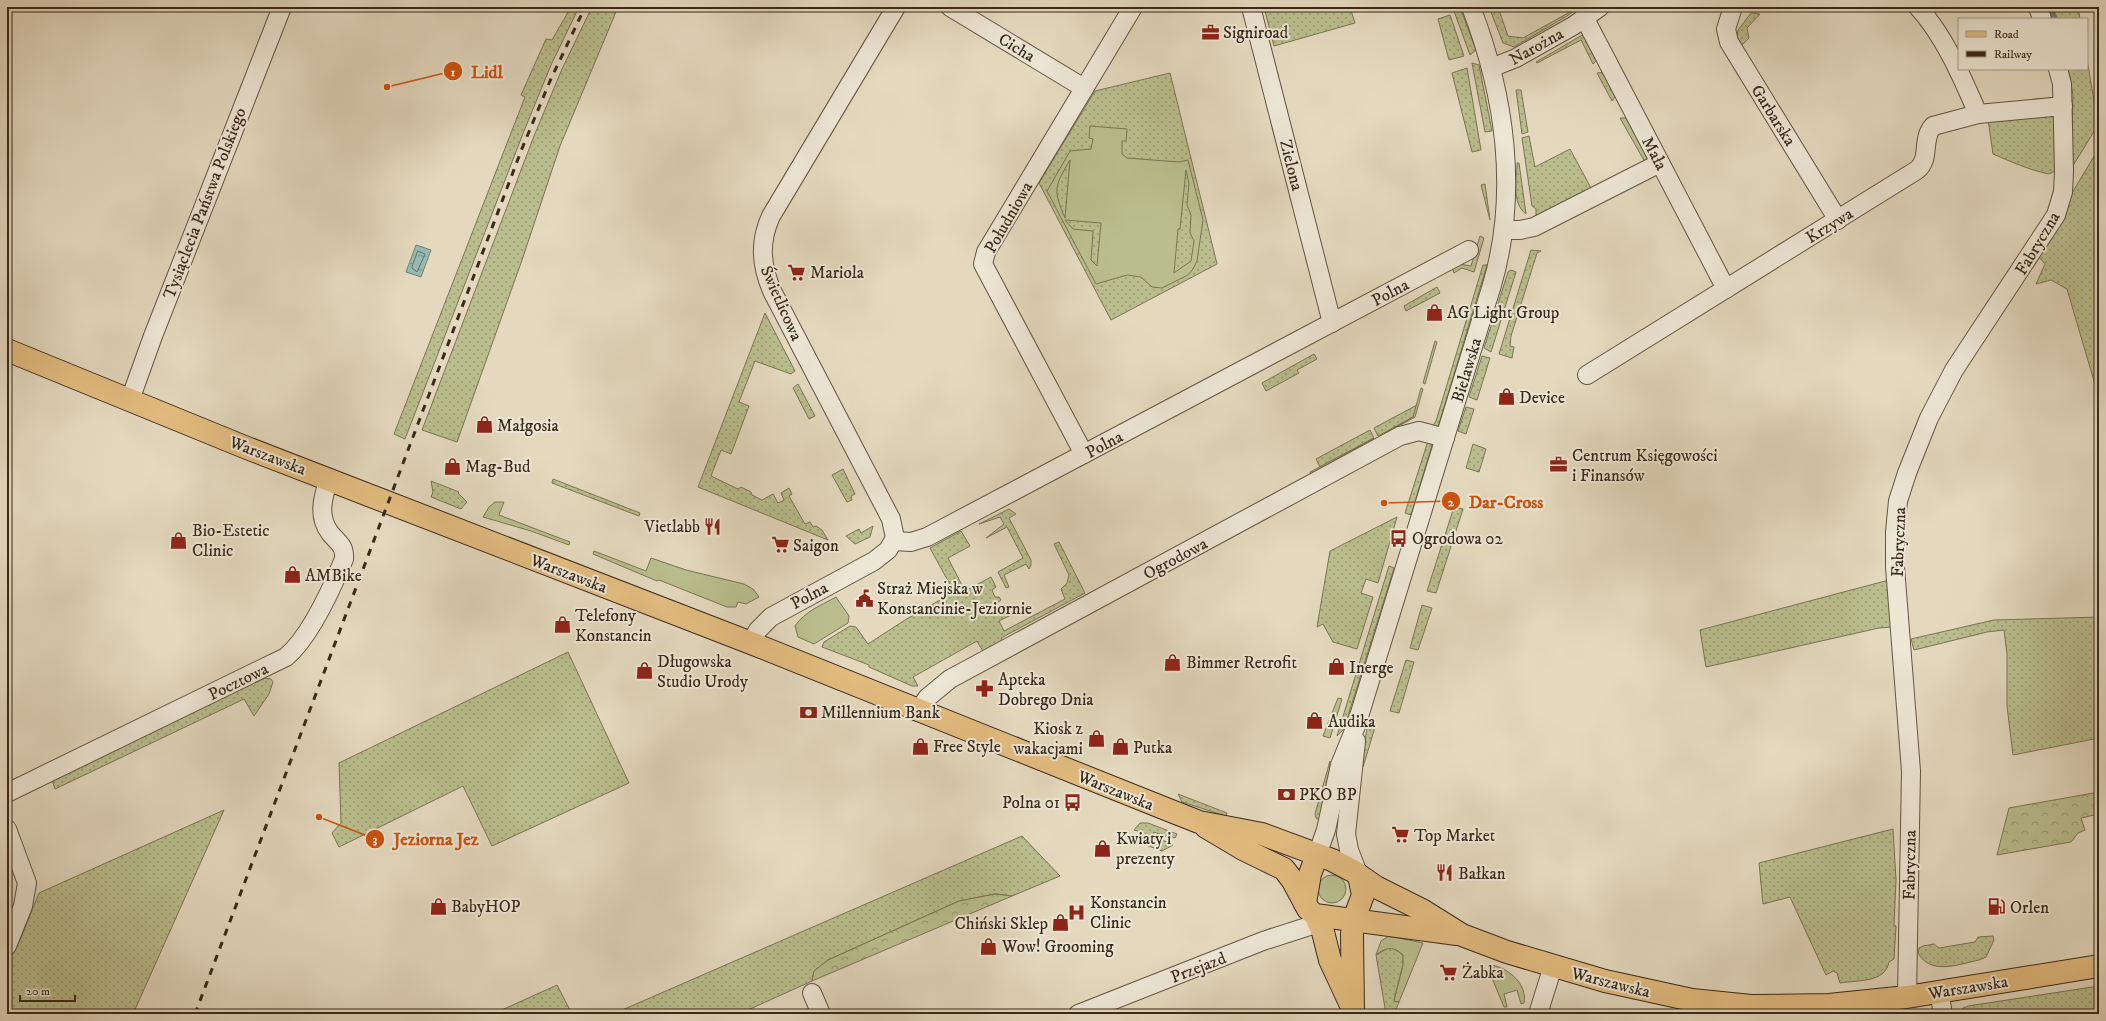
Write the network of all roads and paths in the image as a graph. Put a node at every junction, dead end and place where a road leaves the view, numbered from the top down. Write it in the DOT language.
graph roads {
  1 [pos="282,7"];
  2 [pos="896,7"];
  3 [pos="950,7"];
  4 [pos="1133,7"];
  5 [pos="1252,7"];
  6 [pos="1471,7"];
  7 [pos="1600,7"];
  8 [pos="1733,7"];
  9 [pos="1918,7"];
  10 [pos="2038,7"];
  11 [pos="1584,17"];
  12 [pos="2042,18"];
  13 [pos="1492,68"];
  14 [pos="2058,70"];
  15 [pos="1084,88"];
  16 [pos="2063,106"];
  17 [pos="1978,114"];
  18 [pos="1660,163"];
  19 [pos="1838,220"];
  20 [pos="1504,230"];
  21 [pos="1469,250"];
  22 [pos="1726,289"];
  23 [pos="1332,323"];
  24 [pos="7,350"];
  25 [pos="1587,376"];
  26 [pos="130,400"];
  27 [pos="1445,438"];
  28 [pos="1084,454"];
  29 [pos="329,478"];
  30 [pos="894,541"];
  31 [pos="750,643"];
  32 [pos="918,712"];
  33 [pos="1356,726"];
  34 [pos="7,794"];
  35 [pos="1199,822"];
  36 [pos="7,829"];
  37 [pos="1317,855"];
  38 [pos="1359,876"];
  39 [pos="1313,914"];
  40 [pos="1354,919"];
  41 [pos="1462,935"];
  42 [pos="7,946"];
  43 [pos="1553,966"];
  44 [pos="2099,966"];
  45 [pos="1939,991"];
  46 [pos="812,993"];
  47 [pos="1907,997"];
  48 [pos="1829,1009"];
  49 [pos="1352,1010"];
  50 [pos="821,1014"];
  51 [pos="1078,1014"];
  52 [pos="1538,1014"];
  53 [pos="1942,1014"];
  1 -- 26 [label="street, Tysiąclecia Państwa Polskiego"];
  2 -- 30 [label="street, Świetlicowa"];
  3 -- 15 [label="street, Cicha"];
  4 -- 15 [label="street, Południowa"];
  5 -- 23 [label="street, Zielona"];
  6 -- 13 [label="street, Bielawska"];
  7 -- 11 [label="street, Narożna"];
  8 -- 19 [label="street, Garbarska"];
  9 -- 17 [label="street"];
  10 -- 12 [label="street"];
  11 -- 13 [label="street, Narożna"];
  11 -- 18 [label="street, Mała"];
  13 -- 20 [label="street, Bielawska"];
  14 -- 16 [label="street, Fabryczna"];
  15 -- 28 [label="street, Południowa"];
  16 -- 17 [label="street, Krzywa"];
  16 -- 47 [label="street, Fabryczna"];
  17 -- 19 [label="street, Krzywa"];
  18 -- 20 [label="street"];
  18 -- 22 [label="street, Mała"];
  19 -- 22 [label="street, Krzywa"];
  20 -- 27 [label="street, Bielawska"];
  21 -- 23 [label="street, Polna"];
  22 -- 25 [label="street, Krzywa"];
  23 -- 28 [label="street, Polna"];
  24 -- 26 [label="main road, Warszawska"];
  26 -- 29 [label="main road, Warszawska"];
  27 -- 32 [label="street, Ogrodowa"];
  27 -- 33 [label="street, Bielawska"];
  28 -- 30 [label="street, Polna"];
  29 -- 31 [label="main road, Warszawska"];
  29 -- 34 [label="street, Pocztowa"];
  30 -- 31 [label="street, Polna"];
  31 -- 32 [label="main road, Warszawska"];
  32 -- 35 [label="main road, Warszawska"];
  33 -- 37 [label="street, Bielawska"];
  33 -- 38 [label="street, Bielawska"];
  35 -- 37 [label="main road, Warszawska"];
  35 -- 39 [label="main road, Warszawska"];
  36 -- 42 [label="street"];
  37 -- 38 [label="main road, Warszawska"];
  37 -- 39 [label="main road"];
  38 -- 40 [label="main road"];
  38 -- 41 [label="main road, Warszawska"];
  39 -- 40 [label="main road, Warszawska"];
  39 -- 49 [label="main road, Warszawska"];
  39 -- 51 [label="street, Przejazd"];
  40 -- 41 [label="main road, Warszawska"];
  40 -- 49 [label="main road"];
  41 -- 43 [label="main road, Warszawska"];
  43 -- 48 [label="main road, Warszawska"];
  43 -- 52 [label="street"];
  44 -- 45 [label="main road, Warszawska"];
  45 -- 47 [label="main road, Warszawska"];
  45 -- 53 [label="street"];
  46 -- 50 [label="street"];
  47 -- 48 [label="main road, Warszawska"];
}
